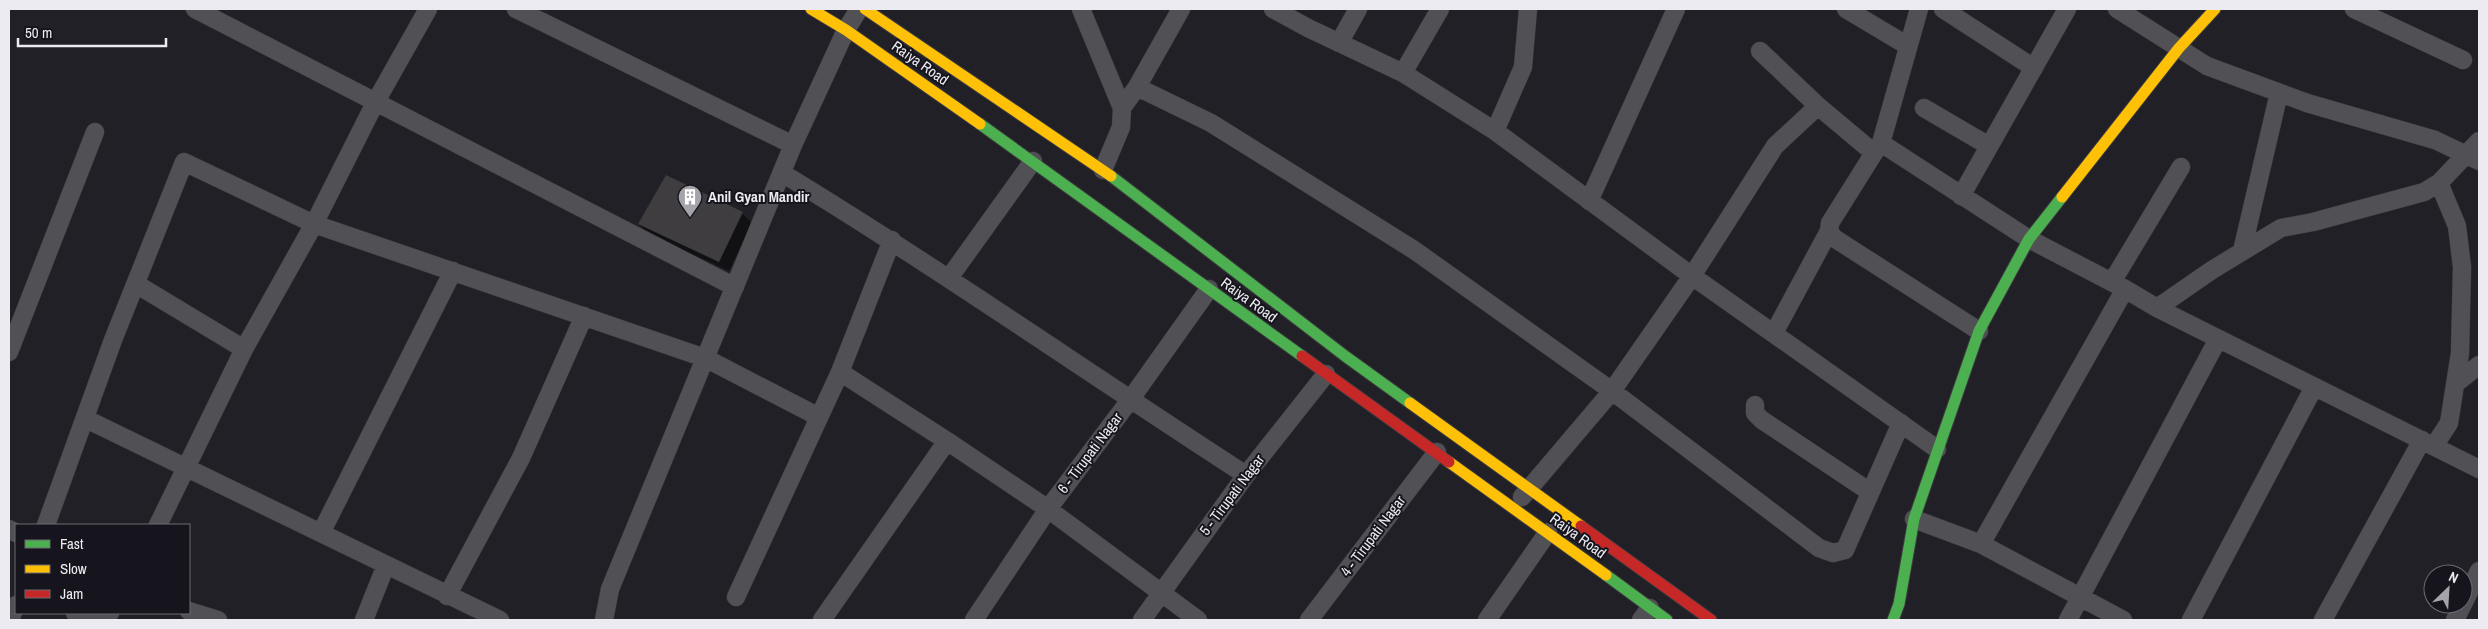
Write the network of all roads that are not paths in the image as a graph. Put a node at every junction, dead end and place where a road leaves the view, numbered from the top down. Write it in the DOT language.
graph roads {
  1 [pos="195,9"];
  2 [pos="428,9"];
  3 [pos="516,9"];
  4 [pos="811,9"];
  5 [pos="859,9"];
  6 [pos="866,9"];
  7 [pos="1081,9"];
  8 [pos="1182,9"];
  9 [pos="1358,9"];
  10 [pos="1440,9"];
  11 [pos="1528,9"];
  12 [pos="1676,9"];
  13 [pos="1846,9"];
  14 [pos="1919,9"];
  15 [pos="1943,9"];
  16 [pos="2067,9"];
  17 [pos="2117,9"];
  18 [pos="2215,9"];
  19 [pos="2354,9"];
  20 [pos="1284,11"];
  21 [pos="846,30"];
  22 [pos="1339,43"];
  23 [pos="1908,46"];
  24 [pos="2179,48"];
  25 [pos="1760,51"];
  26 [pos="2463,60"];
  27 [pos="2034,68"];
  28 [pos="1403,73"];
  29 [pos="1137,86"];
  30 [pos="2279,93"];
  31 [pos="375,103"];
  32 [pos="1818,106"];
  33 [pos="1122,108"];
  34 [pos="1924,108"];
  35 [pos="1495,131"];
  36 [pos="94,132"];
  37 [pos="2479,141"];
  38 [pos="793,145"];
  39 [pos="1989,146"];
  40 [pos="1878,148"];
  41 [pos="2473,158"];
  42 [pos="1034,161"];
  43 [pos="2181,167"];
  44 [pos="1104,170"];
  45 [pos="782,173"];
  46 [pos="2438,183"];
  47 [pos="1961,196"];
  48 [pos="1589,200"];
  49 [pos="314,224"];
  50 [pos="1829,231"];
  51 [pos="2029,238"];
  52 [pos="892,240"];
  53 [pos="2242,251"];
  54 [pos="453,271"];
  55 [pos="1692,276"];
  56 [pos="949,278"];
  57 [pos="136,284"];
  58 [pos="2119,286"];
  59 [pos="735,287"];
  60 [pos="1209,289"];
  61 [pos="2157,308"];
  62 [pos="584,316"];
  63 [pos="1979,331"];
  64 [pos="1774,334"];
  65 [pos="2218,339"];
  66 [pos="244,349"];
  67 [pos="9,352"];
  68 [pos="705,358"];
  69 [pos="2479,365"];
  70 [pos="840,372"];
  71 [pos="1326,374"];
  72 [pos="2455,384"];
  73 [pos="2314,387"];
  74 [pos="1612,391"];
  75 [pos="1130,400"];
  76 [pos="1755,405"];
  77 [pos="819,417"];
  78 [pos="86,418"];
  79 [pos="1901,423"];
  80 [pos="947,441"];
  81 [pos="2428,443"];
  82 [pos="1937,449"];
  83 [pos="1437,452"];
  84 [pos="187,469"];
  85 [pos="2479,469"];
  86 [pos="1246,474"];
  87 [pos="1529,487"];
  88 [pos="1870,492"];
  89 [pos="1513,508"];
  90 [pos="1048,509"];
  91 [pos="1914,519"];
  92 [pos="46,524"];
  93 [pos="159,524"];
  94 [pos="321,532"];
  95 [pos="1548,532"];
  96 [pos="1981,544"];
  97 [pos="386,565"];
  98 [pos="2479,571"];
  99 [pos="2473,583"];
  100 [pos="1161,592"];
  101 [pos="447,596"];
  102 [pos="736,597"];
  103 [pos="2082,597"];
  104 [pos="15,607"];
  105 [pos="190,611"];
  106 [pos="80,614"];
  107 [pos="108,614"];
  108 [pos="1646,614"];
  109 [pos="10,620"];
  110 [pos="218,620"];
  111 [pos="364,620"];
  112 [pos="500,620"];
  113 [pos="604,620"];
  114 [pos="822,620"];
  115 [pos="974,620"];
  116 [pos="1142,620"];
  117 [pos="1198,620"];
  118 [pos="1309,620"];
  119 [pos="1486,620"];
  120 [pos="1667,620"];
  121 [pos="1711,620"];
  122 [pos="1893,620"];
  123 [pos="2068,620"];
  124 [pos="2123,620"];
  125 [pos="2192,620"];
  126 [pos="2323,620"];
  1 -- 31 [label="street"];
  2 -- 31 [label="street"];
  3 -- 38 [label="street"];
  4 -- 21 [label="street, Raiya Road"];
  5 -- 21 [label="street"];
  6 -- 44 [label="street, Raiya Road"];
  7 -- 33 [label="street"];
  8 -- 29 [label="street"];
  9 -- 22 [label="street"];
  10 -- 28 [label="street"];
  11 -- 35 [label="street"];
  12 -- 48 [label="street"];
  13 -- 23 [label="street"];
  14 -- 23 [label="street"];
  15 -- 27 [label="street"];
  16 -- 27 [label="street"];
  17 -- 24 [label="street"];
  18 -- 24 [label="street"];
  19 -- 26 [label="street"];
  20 -- 22 [label="street"];
  21 -- 38 [label="street"];
  21 -- 42 [label="street, Raiya Road"];
  22 -- 28 [label="street"];
  23 -- 40 [label="street"];
  24 -- 30 [label="street"];
  24 -- 51 [label="street"];
  25 -- 32 [label="street"];
  27 -- 39 [label="street"];
  28 -- 35 [label="street"];
  29 -- 33 [label="street"];
  29 -- 74 [label="street"];
  30 -- 41 [label="street"];
  30 -- 53 [label="street"];
  31 -- 49 [label="street"];
  31 -- 59 [label="street"];
  32 -- 40 [label="street"];
  32 -- 55 [label="street"];
  33 -- 44 [label="street"];
  34 -- 39 [label="street"];
  35 -- 48 [label="street"];
  36 -- 67 [label="street"];
  37 -- 41 [label="street"];
  38 -- 45 [label="street"];
  39 -- 47 [label="street"];
  40 -- 47 [label="street"];
  40 -- 50 [label="street"];
  41 -- 46 [label="street"];
  42 -- 56 [label="street"];
  42 -- 60 [label="street, Raiya Road"];
  43 -- 58 [label="street"];
  44 -- 87 [label="street, Raiya Road"];
  45 -- 52 [label="street"];
  45 -- 59 [label="street"];
  46 -- 53 [label="street"];
  46 -- 72 [label="street"];
  47 -- 51 [label="street"];
  48 -- 55 [label="street"];
  49 -- 54 [label="street"];
  49 -- 57 [label="street"];
  49 -- 66 [label="street"];
  50 -- 63 [label="street"];
  50 -- 64 [label="street"];
  51 -- 58 [label="street"];
  51 -- 63 [label="street"];
  52 -- 56 [label="street"];
  52 -- 70 [label="street"];
  53 -- 61 [label="street"];
  54 -- 62 [label="street"];
  54 -- 94 [label="street"];
  55 -- 64 [label="street"];
  55 -- 74 [label="street"];
  56 -- 75 [label="street"];
  57 -- 66 [label="street"];
  57 -- 78 [label="street"];
  58 -- 61 [label="street"];
  58 -- 96 [label="street"];
  59 -- 68 [label="street"];
  60 -- 71 [label="street, Raiya Road"];
  60 -- 75 [label="street, 6 - Tirupati Nagar"];
  61 -- 65 [label="street"];
  62 -- 68 [label="street"];
  62 -- 101 [label="street"];
  63 -- 82 [label="street"];
  64 -- 79 [label="street"];
  65 -- 73 [label="street"];
  65 -- 103 [label="street"];
  66 -- 84 [label="street"];
  68 -- 77 [label="street"];
  68 -- 113 [label="street"];
  69 -- 72 [label="street"];
  70 -- 77 [label="street"];
  70 -- 80 [label="street"];
  71 -- 83 [label="street, Raiya Road"];
  71 -- 86 [label="street, 5 - Tirupati Nagar"];
  72 -- 81 [label="street"];
  73 -- 81 [label="street"];
  73 -- 125 [label="street"];
  74 -- 87 [label="street"];
  74 -- 88 [label="street"];
  75 -- 86 [label="street"];
  75 -- 90 [label="street, 6 - Tirupati Nagar"];
  76 -- 88 [label="street"];
  77 -- 102 [label="street"];
  78 -- 84 [label="street"];
  78 -- 92 [label="street"];
  79 -- 82 [label="street"];
  79 -- 88 [label="street"];
  80 -- 90 [label="street"];
  80 -- 114 [label="street"];
  81 -- 85 [label="street"];
  81 -- 126 [label="street"];
  82 -- 91 [label="street"];
  83 -- 89 [label="street, Raiya Road"];
  83 -- 118 [label="street, 4 - Tirupati Nagar"];
  84 -- 93 [label="street"];
  84 -- 94 [label="street"];
  86 -- 100 [label="street, 5 - Tirupati Nagar"];
  87 -- 89 [label="street"];
  87 -- 121 [label="street, Raiya Road"];
  89 -- 95 [label="street, Raiya Road"];
  90 -- 100 [label="street"];
  90 -- 115 [label="street, 6 - Tirupati Nagar"];
  91 -- 96 [label="street"];
  91 -- 122 [label="street"];
  94 -- 97 [label="street"];
  95 -- 108 [label="street, Raiya Road"];
  95 -- 119 [label="street"];
  96 -- 103 [label="street"];
  97 -- 101 [label="street"];
  97 -- 111 [label="street"];
  98 -- 99 [label="street"];
  100 -- 116 [label="street, 5 - Tirupati Nagar"];
  100 -- 117 [label="street"];
  101 -- 112 [label="street"];
  103 -- 123 [label="street"];
  103 -- 124 [label="street"];
  104 -- 109 [label="street"];
  105 -- 110 [label="street"];
  106 -- 107 [label="street"];
  108 -- 120 [label="street, Raiya Road"];
}
